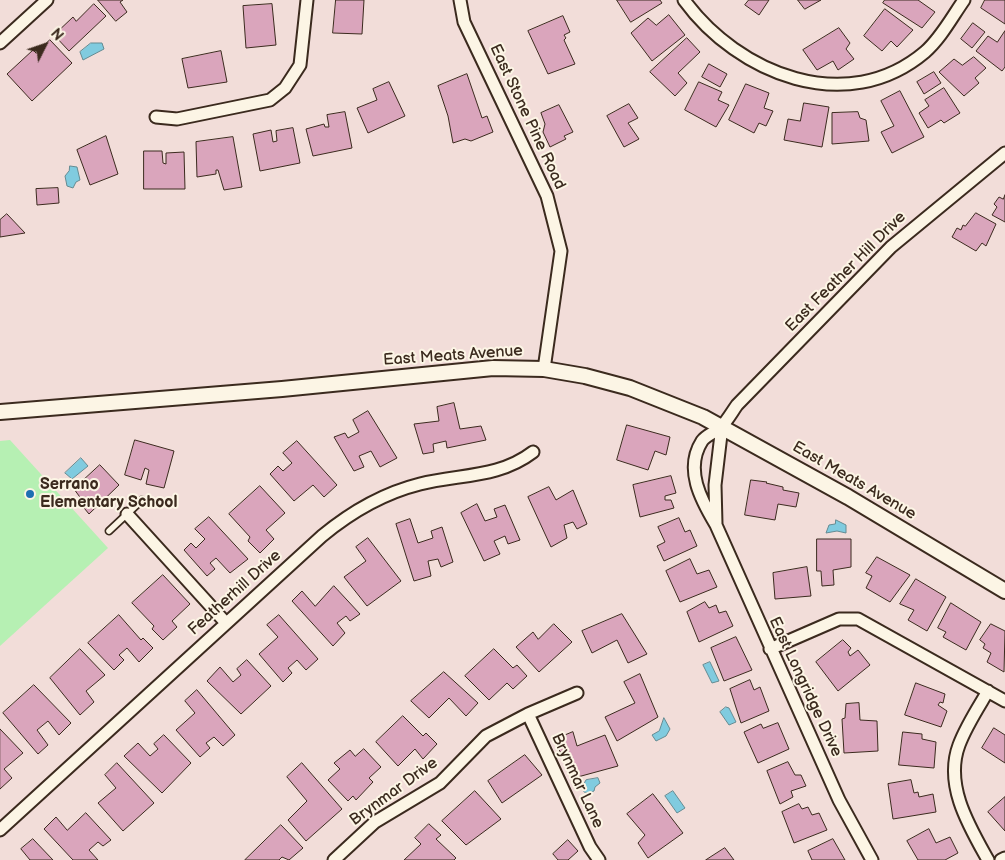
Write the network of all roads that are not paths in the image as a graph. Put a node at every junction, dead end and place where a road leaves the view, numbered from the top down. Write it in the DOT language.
graph roads {
  1 [pos="47,0"];
  2 [pos="307,0"];
  3 [pos="460,0"];
  4 [pos="684,0"];
  5 [pos="964,0"];
  6 [pos="0,43"];
  7 [pos="156,117"];
  8 [pos="1005,153"];
  9 [pos="544,369"];
  10 [pos="0,412"];
  11 [pos="722,426"];
  12 [pos="533,452"];
  13 [pos="142,500"];
  14 [pos="127,514"];
  15 [pos="716,525"];
  16 [pos="109,531"];
  17 [pos="1005,591"];
  18 [pos="226,623"];
  19 [pos="770,649"];
  20 [pos="988,691"];
  21 [pos="576,693"];
  22 [pos="1005,701"];
  23 [pos="528,714"];
  24 [pos="0,830"];
  25 [pos="1005,858"];
  26 [pos="334,860"];
  27 [pos="599,860"];
  28 [pos="872,860"];
  29 [pos="988,860"];
  30 [pos="1001,860"];
  1 -- 6 [label="street"];
  2 -- 7 [label="street"];
  3 -- 9 [label="street, East Stone Pine Road"];
  4 -- 5 [label="street"];
  8 -- 11 [label="street, East Feather Hill Drive"];
  9 -- 10 [label="street, East Meats Avenue"];
  9 -- 11 [label="street, East Meats Avenue"];
  11 -- 15 [label="street, East Longridge Drive"];
  11 -- 15 [label="street, East Longridge Drive"];
  11 -- 17 [label="street, East Meats Avenue"];
  12 -- 18 [label="street, Featherhill Drive"];
  13 -- 14 [label="lane"];
  14 -- 16 [label="lane"];
  14 -- 18 [label="street"];
  15 -- 19 [label="street, East Longridge Drive"];
  18 -- 24 [label="street, Featherhill Drive"];
  19 -- 20 [label="street"];
  19 -- 28 [label="street, East Longridge Drive"];
  20 -- 22 [label="street"];
  20 -- 29 [label="street"];
  21 -- 23 [label="street, Brynmar Drive"];
  23 -- 26 [label="street, Brynmar Drive"];
  23 -- 27 [label="street, Brynmar Lane"];
  25 -- 30 [label="street"];
}
